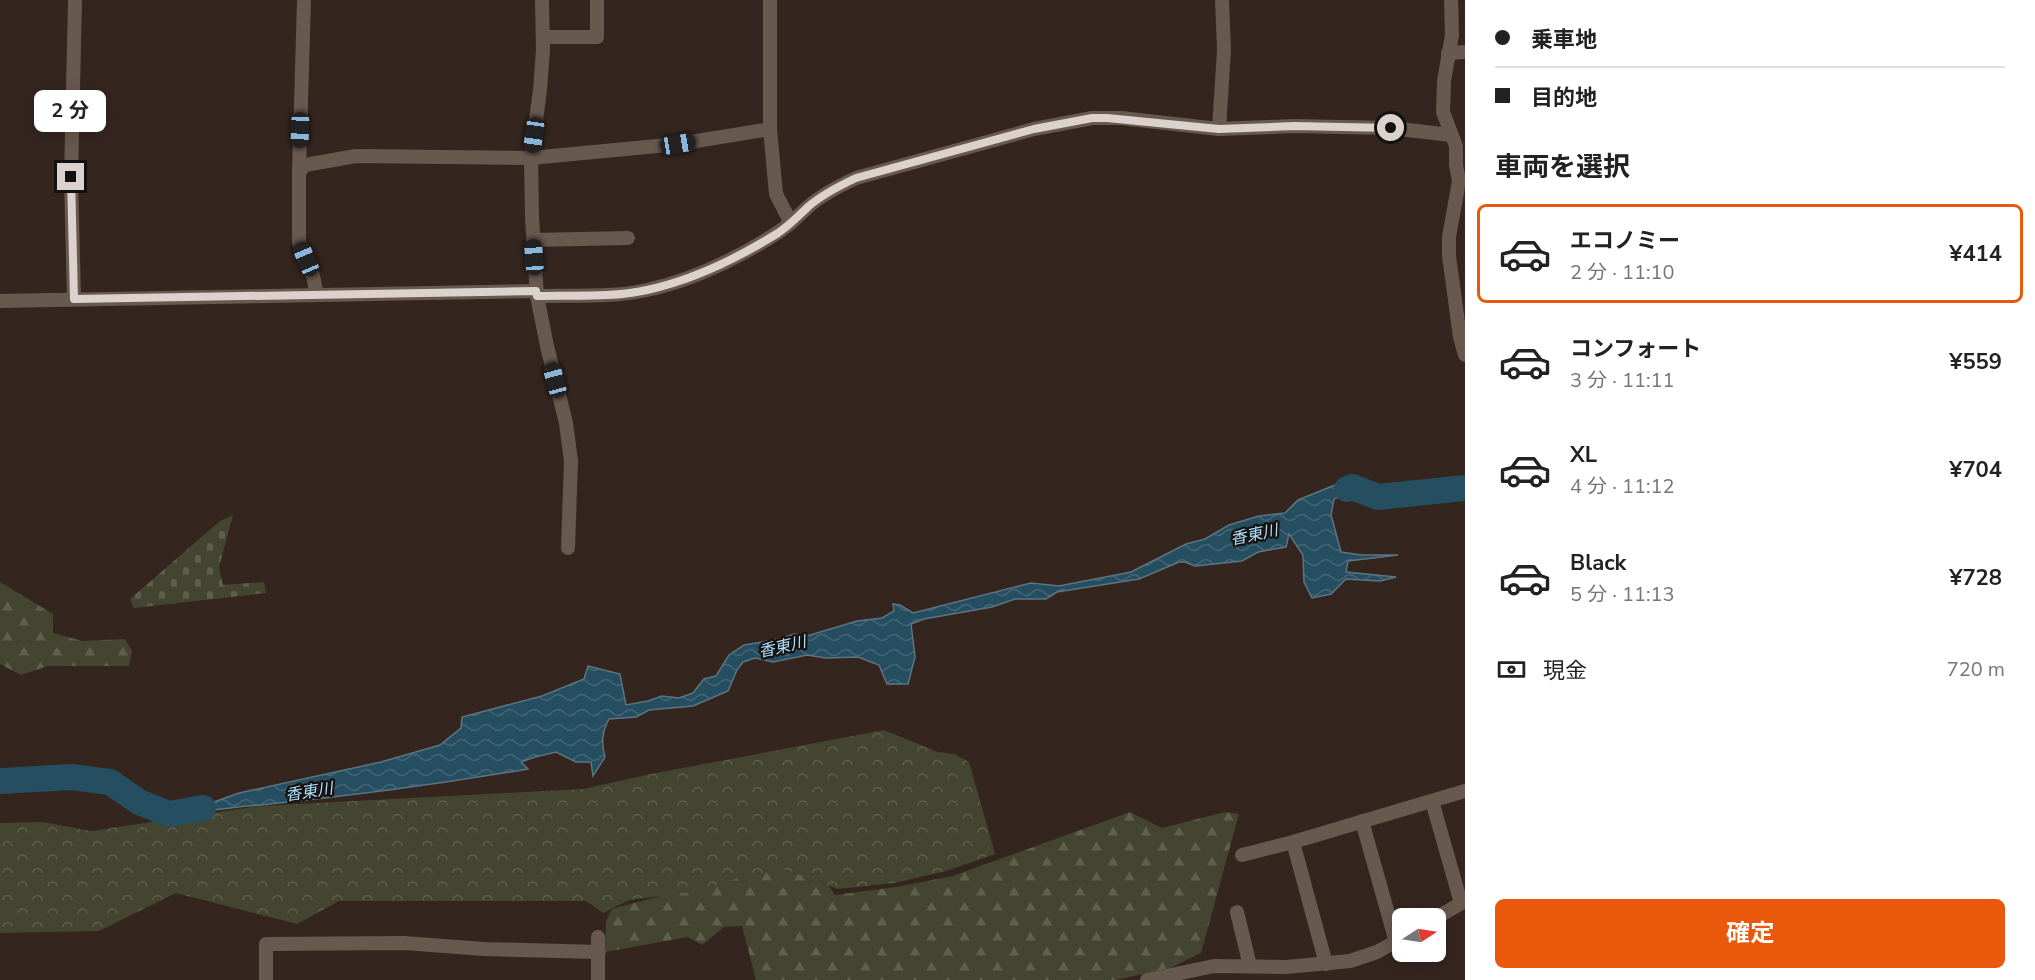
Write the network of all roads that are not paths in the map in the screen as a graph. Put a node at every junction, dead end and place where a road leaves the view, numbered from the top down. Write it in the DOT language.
graph roads {
  1 [pos="75,0"];
  2 [pos="304,0"];
  3 [pos="542,0"];
  4 [pos="597,0"];
  5 [pos="770,0"];
  6 [pos="1222,0"];
  7 [pos="1451,0"];
  8 [pos="543,37"];
  9 [pos="1465,52"];
  10 [pos="1448,53"];
  11 [pos="770,129"];
  12 [pos="1219,129"];
  13 [pos="1451,135"];
  14 [pos="531,158"];
  15 [pos="299,172"];
  16 [pos="791,223"];
  17 [pos="628,238"];
  18 [pos="533,240"];
  19 [pos="536,293"];
  20 [pos="316,295"];
  21 [pos="74,299"];
  22 [pos="0,301"];
  23 [pos="1465,356"];
  24 [pos="567,548"];
  25 [pos="1465,791"];
  26 [pos="1432,801"];
  27 [pos="1362,821"];
  28 [pos="1293,842"];
  29 [pos="1242,855"];
  30 [pos="1463,902"];
  31 [pos="1237,912"];
  32 [pos="1446,912"];
  33 [pos="1392,917"];
  34 [pos="598,937"];
  35 [pos="1392,944"];
  36 [pos="598,952"];
  37 [pos="1326,964"];
  38 [pos="1250,966"];
  39 [pos="266,980"];
  40 [pos="598,980"];
  41 [pos="1147,980"];
  1 -- 21 [label="street"];
  2 -- 15 [label="street"];
  3 -- 8 [label="street"];
  4 -- 8 [label="street"];
  5 -- 11 [label="street"];
  6 -- 12 [label="street"];
  7 -- 10 [label="street"];
  8 -- 14 [label="street"];
  9 -- 10 [label="street"];
  10 -- 13 [label="street"];
  11 -- 14 [label="street"];
  11 -- 16 [label="street"];
  12 -- 13 [label="street"];
  12 -- 16 [label="street"];
  13 -- 23 [label="street"];
  14 -- 15 [label="street"];
  14 -- 18 [label="street"];
  15 -- 20 [label="street"];
  16 -- 19 [label="street"];
  17 -- 18 [label="street"];
  18 -- 19 [label="street"];
  19 -- 20 [label="street"];
  19 -- 24 [label="street"];
  20 -- 21 [label="street"];
  21 -- 22 [label="street"];
  25 -- 26 [label="street"];
  26 -- 27 [label="street"];
  26 -- 30 [label="street"];
  27 -- 28 [label="street"];
  27 -- 33 [label="street"];
  28 -- 29 [label="street"];
  28 -- 37 [label="street"];
  30 -- 32 [label="street"];
  31 -- 38 [label="street"];
  34 -- 36 [label="street"];
  35 -- 37 [label="street"];
  36 -- 39 [label="street"];
  36 -- 40 [label="street"];
  37 -- 38 [label="street"];
  38 -- 41 [label="street"];
}
